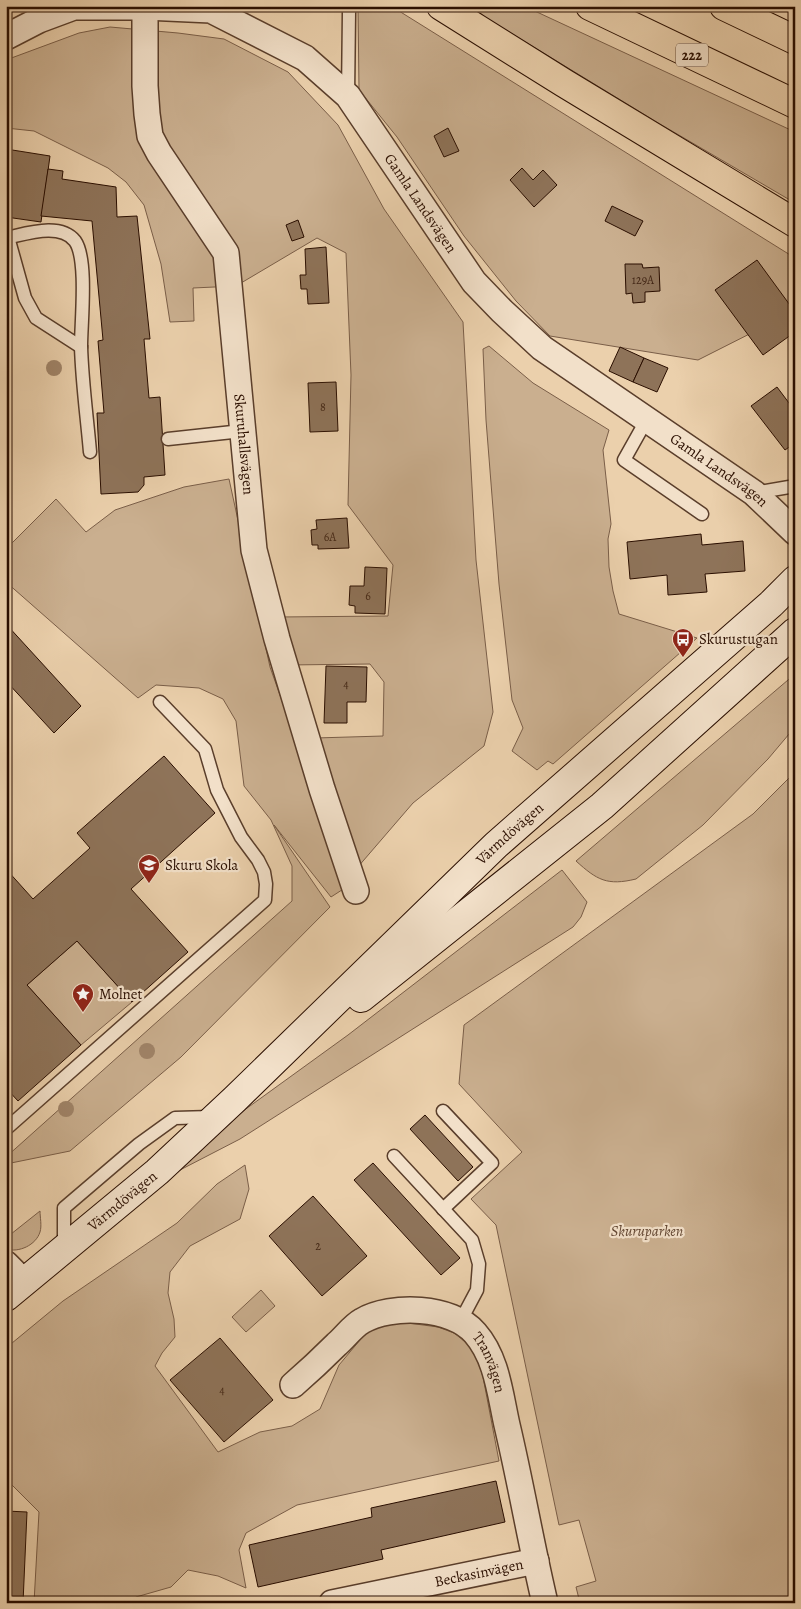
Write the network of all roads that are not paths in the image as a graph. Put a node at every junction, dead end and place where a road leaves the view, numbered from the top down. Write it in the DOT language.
graph roads {
  1 [pos="442,6"];
  2 [pos="590,6"];
  3 [pos="724,6"];
  4 [pos="145,7"];
  5 [pos="349,12"];
  6 [pos="6,37"];
  7 [pos="795,40"];
  8 [pos="348,96"];
  9 [pos="795,104"];
  10 [pos="795,223"];
  11 [pos="7,238"];
  12 [pos="81,347"];
  13 [pos="646,419"];
  14 [pos="242,431"];
  15 [pos="168,439"];
  16 [pos="90,452"];
  17 [pos="795,486"];
  18 [pos="754,493"];
  19 [pos="702,514"];
  20 [pos="795,532"];
  21 [pos="795,580"];
  22 [pos="795,632"];
  23 [pos="160,702"];
  24 [pos="356,891"];
  25 [pos="225,1108"];
  26 [pos="443,1111"];
  27 [pos="6,1130"];
  28 [pos="394,1156"];
  29 [pos="443,1209"];
  30 [pos="12,1281"];
  31 [pos="460,1322"];
  32 [pos="293,1386"];
  33 [pos="536,1561"];
  34 [pos="332,1603"];
  35 [pos="545,1603"];
  1 -- 10 [label="highway"];
  2 -- 9 [label="highway, 222"];
  3 -- 7 [label="highway"];
  4 -- 6 [label="street, Gamla Landsvägen"];
  4 -- 8 [label="street, Gamla Landsvägen"];
  4 -- 14 [label="street, Skuruhallsvägen"];
  5 -- 8 [label="lane"];
  8 -- 13 [label="street, Gamla Landsvägen"];
  11 -- 12 [label="lane"];
  11 -- 12 [label="lane"];
  12 -- 16 [label="lane"];
  13 -- 18 [label="street, Gamla Landsvägen"];
  13 -- 19 [label="lane"];
  14 -- 15 [label="lane"];
  14 -- 24 [label="street, Skuruhallsvägen"];
  17 -- 18 [label="lane"];
  18 -- 20 [label="street, Gamla Landsvägen"];
  21 -- 25 [label="main road, Värmdövägen"];
  22 -- 25 [label="main road, Värmdövägen"];
  23 -- 27 [label="lane"];
  25 -- 30 [label="main road, Värmdövägen"];
  26 -- 29 [label="lane"];
  28 -- 29 [label="lane"];
  29 -- 31 [label="lane"];
  31 -- 32 [label="street, Tranvägen"];
  31 -- 33 [label="street, Tranvägen"];
  33 -- 34 [label="street, Beckasinvägen"];
  33 -- 35 [label="street, Tranvägen"];
}
